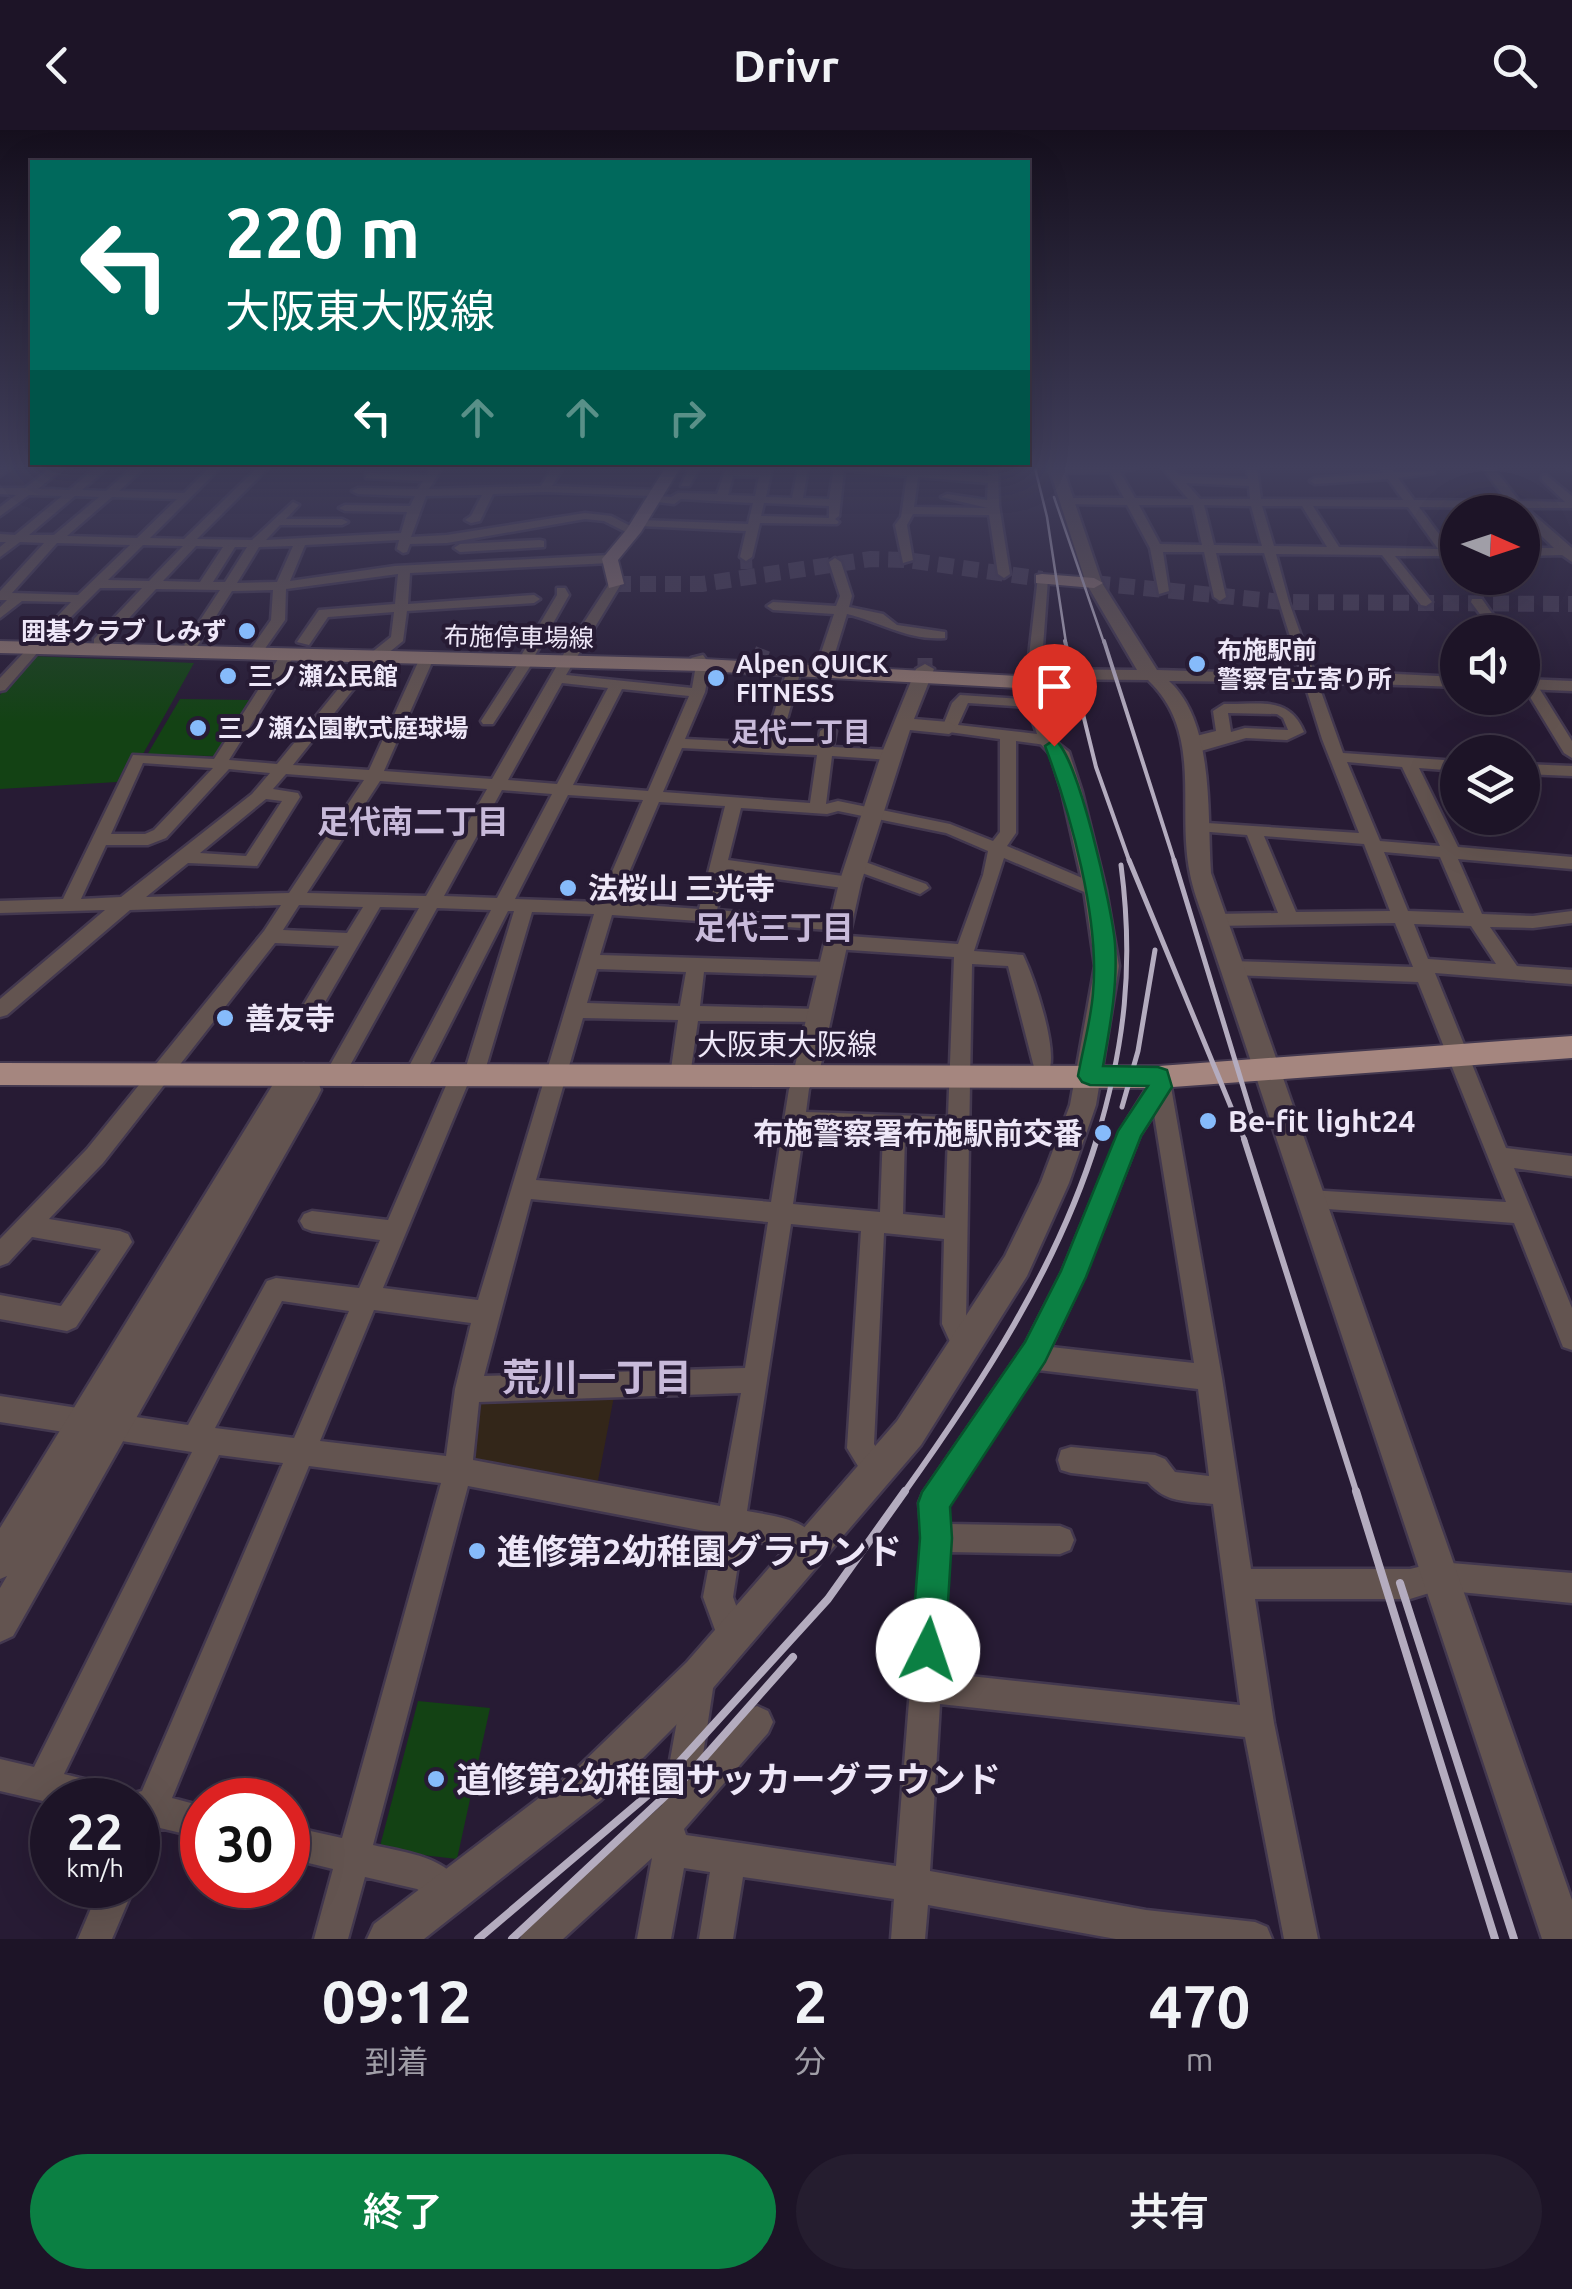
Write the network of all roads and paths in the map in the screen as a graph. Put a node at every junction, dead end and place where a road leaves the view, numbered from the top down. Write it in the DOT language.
graph roads {
  1 [pos="43,552"];
  2 [pos="129,552"];
  3 [pos="182,552"];
  4 [pos="226,552"];
  5 [pos="250,552"];
  6 [pos="296,552"];
  7 [pos="364,552"];
  8 [pos="400,552"];
  9 [pos="473,552"];
  10 [pos="615,552"];
  11 [pos="747,552"];
  12 [pos="906,552"];
  13 [pos="1001,552"];
  14 [pos="1084,552"];
  15 [pos="1157,552"];
  16 [pos="1211,552"];
  17 [pos="1271,552"];
  18 [pos="1386,552"];
  19 [pos="1542,552"];
  20 [pos="1570,553"];
  21 [pos="746,557"];
  22 [pos="610,559"];
  23 [pos="907,560"];
  24 [pos="834,562"];
  25 [pos="395,570"];
  26 [pos="1004,574"];
  27 [pos="356,575"];
  28 [pos="1042,578"];
  29 [pos="475,580"];
  30 [pos="1094,583"];
  31 [pos="96,584"];
  32 [pos="615,584"];
  33 [pos="152,586"];
  34 [pos="230,586"];
  35 [pos="281,586"];
  36 [pos="203,587"];
  37 [pos="561,591"];
  38 [pos="1163,591"];
  39 [pos="1,596"];
  40 [pos="18,596"];
  41 [pos="1220,597"];
  42 [pos="82,598"];
  43 [pos="1478,598"];
  44 [pos="534,599"];
  45 [pos="1426,602"];
  46 [pos="401,605"];
  47 [pos="773,606"];
  48 [pos="841,609"];
  49 [pos="0,614"];
  50 [pos="1488,615"];
  51 [pos="940,635"];
  52 [pos="0,638"];
  53 [pos="99,642"];
  54 [pos="304,642"];
  55 [pos="190,645"];
  56 [pos="0,647"];
  57 [pos="259,647"];
  58 [pos="32,650"];
  59 [pos="378,655"];
  60 [pos="287,656"];
  61 [pos="527,658"];
  62 [pos="828,658"];
  63 [pos="0,659"];
  64 [pos="426,660"];
  65 [pos="700,662"];
  66 [pos="566,665"];
  67 [pos="794,670"];
  68 [pos="924,673"];
  69 [pos="1153,676"];
  70 [pos="1309,677"];
  71 [pos="1035,678"];
  72 [pos="1440,681"];
  73 [pos="618,682"];
  74 [pos="1540,682"];
  75 [pos="1572,686"];
  76 [pos="0,687"];
  77 [pos="697,692"];
  78 [pos="1540,704"];
  79 [pos="1548,716"];
  80 [pos="1572,716"];
  81 [pos="488,722"];
  82 [pos="904,724"];
  83 [pos="949,728"];
  84 [pos="828,732"];
  85 [pos="1008,734"];
  86 [pos="1046,740"];
  87 [pos="677,743"];
  88 [pos="1193,745"];
  89 [pos="772,748"];
  90 [pos="1571,748"];
  91 [pos="825,752"];
  92 [pos="892,756"];
  93 [pos="1338,758"];
  94 [pos="222,764"];
  95 [pos="1409,764"];
  96 [pos="1440,765"];
  97 [pos="280,769"];
  98 [pos="1540,770"];
  99 [pos="1572,771"];
  100 [pos="374,777"];
  101 [pos="498,787"];
  102 [pos="561,790"];
  103 [pos="262,793"];
  104 [pos="656,794"];
  105 [pos="734,801"];
  106 [pos="818,808"];
  107 [pos="875,812"];
  108 [pos="1198,826"];
  109 [pos="1254,832"];
  110 [pos="160,834"];
  111 [pos="208,837"];
  112 [pos="100,839"];
  113 [pos="1374,842"];
  114 [pos="997,848"];
  115 [pos="1449,853"];
  116 [pos="183,857"];
  117 [pos="1572,864"];
  118 [pos="720,865"];
  119 [pos="854,874"];
  120 [pos="920,888"];
  121 [pos="1095,890"];
  122 [pos="293,899"];
  123 [pos="375,901"];
  124 [pos="433,902"];
  125 [pos="124,903"];
  126 [pos="501,904"];
  127 [pos="69,905"];
  128 [pos="525,905"];
  129 [pos="0,907"];
  130 [pos="604,908"];
  131 [pos="706,916"];
  132 [pos="1572,916"];
  133 [pos="1403,917"];
  134 [pos="1290,918"];
  135 [pos="1215,920"];
  136 [pos="1476,920"];
  137 [pos="836,934"];
  138 [pos="270,936"];
  139 [pos="351,940"];
  140 [pos="964,954"];
  141 [pos="589,962"];
  142 [pos="696,965"];
  143 [pos="1231,968"];
  144 [pos="829,969"];
  145 [pos="1424,970"];
  146 [pos="1510,970"];
  147 [pos="1572,977"];
  148 [pos="314,1004"];
  149 [pos="0,1010"];
  150 [pos="575,1010"];
  151 [pos="690,1012"];
  152 [pos="818,1017"];
  153 [pos="1572,1046"];
  154 [pos="1458,1052"];
  155 [pos="1042,1065"];
  156 [pos="1267,1072"];
  157 [pos="0,1074"];
  158 [pos="319,1074"];
  159 [pos="415,1074"];
  160 [pos="468,1074"];
  161 [pos="159,1075"];
  162 [pos="556,1075"];
  163 [pos="680,1076"];
  164 [pos="1090,1076"];
  165 [pos="962,1077"];
  166 [pos="805,1078"];
  167 [pos="1160,1082"];
  168 [pos="794,1120"];
  169 [pos="894,1124"];
  170 [pos="960,1126"];
  171 [pos="1502,1157"];
  172 [pos="1572,1166"];
  173 [pos="525,1188"];
  174 [pos="1310,1200"];
  175 [pos="781,1214"];
  176 [pos="1524,1214"];
  177 [pos="312,1221"];
  178 [pos="882,1223"];
  179 [pos="28,1226"];
  180 [pos="957,1230"];
  181 [pos="394,1231"];
  182 [pos="0,1254"];
  183 [pos="366,1300"];
  184 [pos="0,1307"];
  185 [pos="486,1313"];
  186 [pos="1572,1338"];
  187 [pos="966,1348"];
  188 [pos="1032,1358"];
  189 [pos="1209,1378"];
  190 [pos="756,1380"];
  191 [pos="468,1389"];
  192 [pos="0,1409"];
  193 [pos="98,1426"];
  194 [pos="204,1440"];
  195 [pos="301,1453"];
  196 [pos="1071,1460"];
  197 [pos="876,1470"];
  198 [pos="458,1471"];
  199 [pos="1224,1491"];
  200 [pos="732,1524"];
  201 [pos="936,1538"];
  202 [pos="1060,1540"];
  203 [pos="810,1550"];
  204 [pos="0,1561"];
  205 [pos="1439,1576"];
  206 [pos="1240,1584"];
  207 [pos="1572,1588"];
  208 [pos="0,1623"];
  209 [pos="734,1638"];
  210 [pos="700,1675"];
  211 [pos="925,1687"];
  212 [pos="757,1722"];
  213 [pos="1258,1724"];
  214 [pos="0,1774"];
  215 [pos="45,1778"];
  216 [pos="160,1778"];
  217 [pos="30,1781"];
  218 [pos="677,1813"];
  219 [pos="310,1847"];
  220 [pos="671,1849"];
  221 [pos="354,1858"];
  222 [pos="728,1858"];
  223 [pos="911,1885"];
  224 [pos="448,1892"];
  225 [pos="108,1908"];
  226 [pos="1146,1933"];
  227 [pos="95,1939"];
  228 [pos="331,1939"];
  229 [pos="388,1939"];
  230 [pos="536,1939"];
  231 [pos="654,1939"];
  232 [pos="716,1939"];
  233 [pos="908,1939"];
  234 [pos="1255,1939"];
  235 [pos="1301,1939"];
  236 [pos="1564,1939"];
  1 -- 39 [label="street"];
  2 -- 31 [label="street"];
  3 -- 33 [label="street"];
  4 -- 36 [label="street"];
  5 -- 34 [label="street"];
  6 -- 35 [label="street"];
  7 -- 27 [label="street"];
  8 -- 25 [label="street"];
  9 -- 29 [label="street"];
  10 -- 22 [label="main road"];
  11 -- 21 [label="street"];
  12 -- 23 [label="street"];
  13 -- 26 [label="street"];
  14 -- 30 [label="street"];
  15 -- 38 [label="street"];
  16 -- 41 [label="street"];
  17 -- 70 [label="street"];
  18 -- 45 [label="street"];
  19 -- 20 [label="street"];
  22 -- 29 [label="street"];
  22 -- 32 [label="main road"];
  24 -- 48 [label="street"];
  25 -- 27 [label="street"];
  25 -- 29 [label="street"];
  25 -- 46 [label="street"];
  27 -- 35 [label="street"];
  28 -- 30 [label="main road"];
  28 -- 71 [label="street"];
  29 -- 44 [label="street"];
  29 -- 46 [label="street"];
  30 -- 69 [label="street"];
  31 -- 33 [label="street"];
  31 -- 42 [label="street"];
  32 -- 66 [label="street"];
  33 -- 36 [label="street"];
  33 -- 53 [label="street"];
  34 -- 35 [label="street"];
  34 -- 36 [label="street"];
  34 -- 55 [label="street"];
  35 -- 57 [label="street"];
  37 -- 61 [label="street"];
  39 -- 40 [label="street"];
  40 -- 42 [label="street"];
  40 -- 49 [label="street"];
  42 -- 58 [label="street"];
  43 -- 50 [label="street"];
  46 -- 54 [label="street"];
  46 -- 59 [label="street"];
  47 -- 48 [label="street"];
  48 -- 51 [label="street"];
  48 -- 62 [label="street"];
  52 -- 58 [label="main road, 布施停車場線"];
  53 -- 55 [label="main road, 布施停車場線"];
  53 -- 58 [label="main road, 布施停車場線"];
  55 -- 57 [label="main road, 布施停車場線"];
  56 -- 58 [label="main road, 布施停車場線"];
  57 -- 59 [label="main road, 布施停車場線"];
  58 -- 60 [label="main road, 布施停車場線"];
  58 -- 63 [label="street"];
  58 -- 76 [label="street"];
  59 -- 60 [label="main road, 布施停車場線"];
  59 -- 61 [label="main road, 布施停車場線"];
  59 -- 64 [label="main road, 布施停車場線"];
  59 -- 97 [label="street"];
  60 -- 94 [label="street"];
  61 -- 64 [label="main road, 布施停車場線"];
  61 -- 66 [label="main road, 布施停車場線"];
  61 -- 81 [label="street"];
  62 -- 65 [label="main road, 布施停車場線"];
  62 -- 68 [label="main road, 布施停車場線"];
  64 -- 100 [label="street"];
  65 -- 66 [label="main road, 布施停車場線"];
  65 -- 67 [label="main road, 布施停車場線"];
  65 -- 77 [label="street"];
  66 -- 73 [label="street"];
  66 -- 101 [label="street"];
  67 -- 68 [label="main road, 布施停車場線"];
  67 -- 89 [label="street"];
  68 -- 71 [label="main road, 布施停車場線"];
  68 -- 82 [label="street"];
  69 -- 70 [label="street"];
  69 -- 71 [label="street"];
  69 -- 88 [label="street"];
  70 -- 72 [label="street"];
  70 -- 93 [label="street"];
  73 -- 77 [label="street"];
  73 -- 102 [label="street"];
  74 -- 75 [label="street"];
  77 -- 87 [label="street"];
  78 -- 79 [label="street"];
  79 -- 80 [label="street"];
  79 -- 90 [label="street"];
  82 -- 83 [label="street"];
  82 -- 92 [label="street"];
  83 -- 85 [label="street"];
  83 -- 86 [label="street"];
  84 -- 91 [label="street"];
  85 -- 86 [label="street"];
  85 -- 114 [label="street"];
  86 -- 121 [label="street"];
  87 -- 89 [label="street"];
  87 -- 104 [label="street"];
  88 -- 88 [label="street"];
  88 -- 108 [label="street"];
  89 -- 91 [label="street"];
  91 -- 92 [label="street"];
  91 -- 106 [label="street"];
  92 -- 107 [label="street"];
  93 -- 95 [label="street"];
  93 -- 113 [label="street"];
  94 -- 97 [label="street"];
  94 -- 110 [label="street"];
  94 -- 112 [label="street"];
  95 -- 96 [label="street"];
  95 -- 115 [label="street"];
  97 -- 100 [label="street"];
  97 -- 103 [label="street"];
  98 -- 99 [label="street"];
  100 -- 101 [label="street"];
  100 -- 122 [label="street"];
  101 -- 102 [label="street"];
  101 -- 124 [label="street"];
  102 -- 104 [label="street"];
  102 -- 126 [label="street"];
  103 -- 111 [label="street"];
  103 -- 116 [label="street"];
  104 -- 105 [label="street"];
  104 -- 130 [label="street"];
  105 -- 106 [label="street"];
  105 -- 118 [label="street"];
  106 -- 107 [label="street"];
  107 -- 114 [label="street"];
  107 -- 119 [label="street"];
  108 -- 109 [label="street"];
  108 -- 135 [label="street"];
  109 -- 113 [label="street"];
  109 -- 134 [label="street"];
  110 -- 111 [label="street"];
  110 -- 112 [label="street"];
  111 -- 116 [label="street"];
  112 -- 127 [label="street"];
  113 -- 115 [label="street"];
  113 -- 133 [label="street"];
  114 -- 121 [label="street"];
  114 -- 140 [label="street"];
  115 -- 117 [label="street"];
  115 -- 136 [label="street"];
  116 -- 125 [label="street"];
  118 -- 119 [label="street"];
  118 -- 131 [label="street"];
  119 -- 120 [label="street"];
  119 -- 137 [label="street"];
  121 -- 164 [label="street"];
  122 -- 123 [label="street"];
  122 -- 125 [label="street"];
  122 -- 138 [label="street"];
  123 -- 124 [label="street"];
  123 -- 139 [label="street"];
  124 -- 126 [label="street"];
  124 -- 158 [label="street"];
  125 -- 127 [label="street"];
  125 -- 149 [label="street"];
  126 -- 128 [label="street"];
  126 -- 159 [label="street"];
  127 -- 129 [label="street"];
  128 -- 130 [label="street"];
  128 -- 160 [label="street"];
  130 -- 131 [label="street"];
  130 -- 141 [label="street"];
  131 -- 137 [label="street"];
  132 -- 136 [label="street"];
  133 -- 134 [label="street"];
  133 -- 136 [label="street"];
  133 -- 145 [label="street"];
  134 -- 135 [label="street"];
  135 -- 143 [label="street"];
  136 -- 146 [label="street"];
  137 -- 140 [label="street"];
  137 -- 144 [label="street"];
  138 -- 139 [label="street"];
  138 -- 161 [label="street"];
  139 -- 148 [label="street"];
  140 -- 155 [label="street"];
  140 -- 165 [label="street"];
  141 -- 142 [label="street"];
  141 -- 150 [label="street"];
  142 -- 144 [label="street"];
  142 -- 151 [label="street"];
  143 -- 145 [label="street"];
  143 -- 156 [label="street"];
  144 -- 152 [label="street"];
  145 -- 146 [label="street"];
  145 -- 154 [label="street"];
  146 -- 147 [label="street"];
  150 -- 151 [label="street"];
  150 -- 162 [label="street"];
  151 -- 152 [label="street"];
  151 -- 163 [label="street"];
  152 -- 166 [label="street"];
  153 -- 154 [label="main road, 大阪東大阪線"];
  154 -- 156 [label="main road, 大阪東大阪線"];
  154 -- 171 [label="street"];
  156 -- 167 [label="main road, 大阪東大阪線"];
  156 -- 174 [label="street"];
  157 -- 161 [label="main road, 大阪東大阪線"];
  158 -- 159 [label="main road, 大阪東大阪線"];
  158 -- 161 [label="main road, 大阪東大阪線"];
  158 -- 193 [label="street"];
  159 -- 160 [label="main road, 大阪東大阪線"];
  160 -- 162 [label="main road, 大阪東大阪線"];
  160 -- 181 [label="street"];
  161 -- 179 [label="street"];
  162 -- 163 [label="main road, 大阪東大阪線"];
  162 -- 173 [label="street"];
  163 -- 166 [label="main road, 大阪東大阪線"];
  164 -- 165 [label="main road, 大阪東大阪線"];
  164 -- 167 [label="main road, 大阪東大阪線"];
  164 -- 187 [label="street"];
  165 -- 166 [label="main road, 大阪東大阪線"];
  165 -- 170 [label="street"];
  166 -- 168 [label="street"];
  167 -- 188 [label="street"];
  167 -- 189 [label="street"];
  168 -- 169 [label="street"];
  168 -- 175 [label="street"];
  169 -- 170 [label="street"];
  169 -- 178 [label="street"];
  170 -- 180 [label="street"];
  171 -- 172 [label="street"];
  171 -- 176 [label="street"];
  173 -- 175 [label="street"];
  173 -- 185 [label="street"];
  174 -- 176 [label="street"];
  174 -- 205 [label="street"];
  175 -- 178 [label="street"];
  175 -- 190 [label="street"];
  176 -- 186 [label="street"];
  177 -- 181 [label="street"];
  178 -- 180 [label="street"];
  178 -- 197 [label="street"];
  179 -- 182 [label="street"];
  179 -- 184 [label="street"];
  180 -- 187 [label="street"];
  181 -- 183 [label="street"];
  183 -- 185 [label="street"];
  183 -- 194 [label="street"];
  183 -- 195 [label="street"];
  185 -- 191 [label="street"];
  187 -- 197 [label="street"];
  188 -- 189 [label="street"];
  188 -- 201 [label="street"];
  189 -- 199 [label="street"];
  190 -- 191 [label="street"];
  190 -- 200 [label="street"];
  191 -- 198 [label="street"];
  192 -- 193 [label="street"];
  193 -- 194 [label="street"];
  193 -- 204 [label="street"];
  193 -- 208 [label="street"];
  194 -- 195 [label="street"];
  194 -- 215 [label="street"];
  195 -- 198 [label="street"];
  195 -- 216 [label="street"];
  196 -- 199 [label="street"];
  197 -- 203 [label="street"];
  198 -- 200 [label="street"];
  198 -- 221 [label="street"];
  199 -- 206 [label="street"];
  200 -- 203 [label="street"];
  200 -- 209 [label="street"];
  201 -- 202 [label="street"];
  201 -- 211 [label="street"];
  203 -- 209 [label="street"];
  205 -- 206 [label="street"];
  205 -- 207 [label="street"];
  205 -- 236 [label="street"];
  206 -- 213 [label="street"];
  209 -- 210 [label="street"];
  210 -- 218 [label="street"];
  210 -- 224 [label="street"];
  211 -- 213 [label="street"];
  211 -- 223 [label="street"];
  212 -- 218 [label="street"];
  213 -- 235 [label="street"];
  214 -- 217 [label="street"];
  218 -- 220 [label="street"];
  218 -- 230 [label="street"];
  219 -- 221 [label="street"];
  220 -- 222 [label="street"];
  220 -- 231 [label="street"];
  221 -- 224 [label="street"];
  221 -- 228 [label="street"];
  222 -- 223 [label="street"];
  222 -- 232 [label="street"];
  223 -- 226 [label="street"];
  223 -- 233 [label="street"];
  224 -- 229 [label="street"];
  225 -- 227 [label="street"];
  226 -- 234 [label="street"];
}
